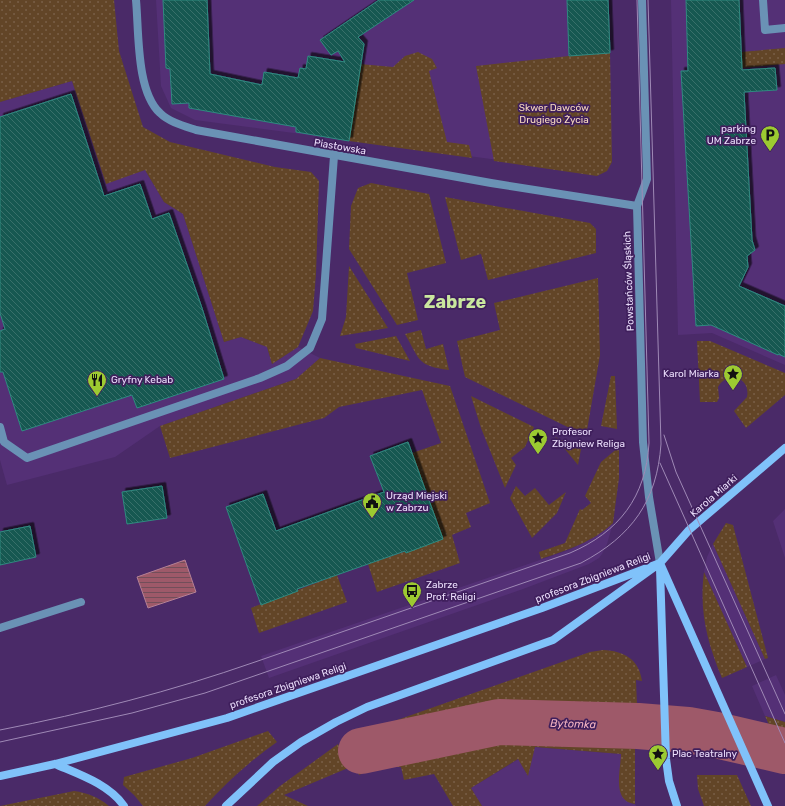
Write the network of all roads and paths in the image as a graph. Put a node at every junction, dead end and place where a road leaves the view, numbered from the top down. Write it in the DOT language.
graph roads {
  1 [pos="136,0"];
  2 [pos="642,0"];
  3 [pos="763,0"];
  4 [pos="785,28"];
  5 [pos="334,156"];
  6 [pos="637,206"];
  7 [pos="0,427"];
  8 [pos="785,448"];
  9 [pos="660,563"];
  10 [pos="81,602"];
  11 [pos="0,628"];
  12 [pos="55,764"];
  13 [pos="0,776"];
  14 [pos="124,806"];
  15 [pos="226,806"];
  16 [pos="677,806"];
  17 [pos="768,806"];
  1 -- 5 [label="street, Piastowska"];
  2 -- 6 [label="street, Powstańców Śląskich"];
  3 -- 4 [label="street"];
  5 -- 6 [label="street, Piastowska"];
  5 -- 7 [label="street"];
  6 -- 9 [label="street, Powstańców Śląskich"];
  8 -- 9 [label="street, Karola Miarki"];
  9 -- 12 [label="street, profesora Zbigniewa Religi"];
  9 -- 15 [label="street, profesora Zbigniewa Religi"];
  9 -- 16 [label="street"];
  9 -- 17 [label="street"];
  10 -- 11 [label="street"];
  12 -- 13 [label="street, profesora Zbigniewa Religi"];
  12 -- 14 [label="street"];
}
